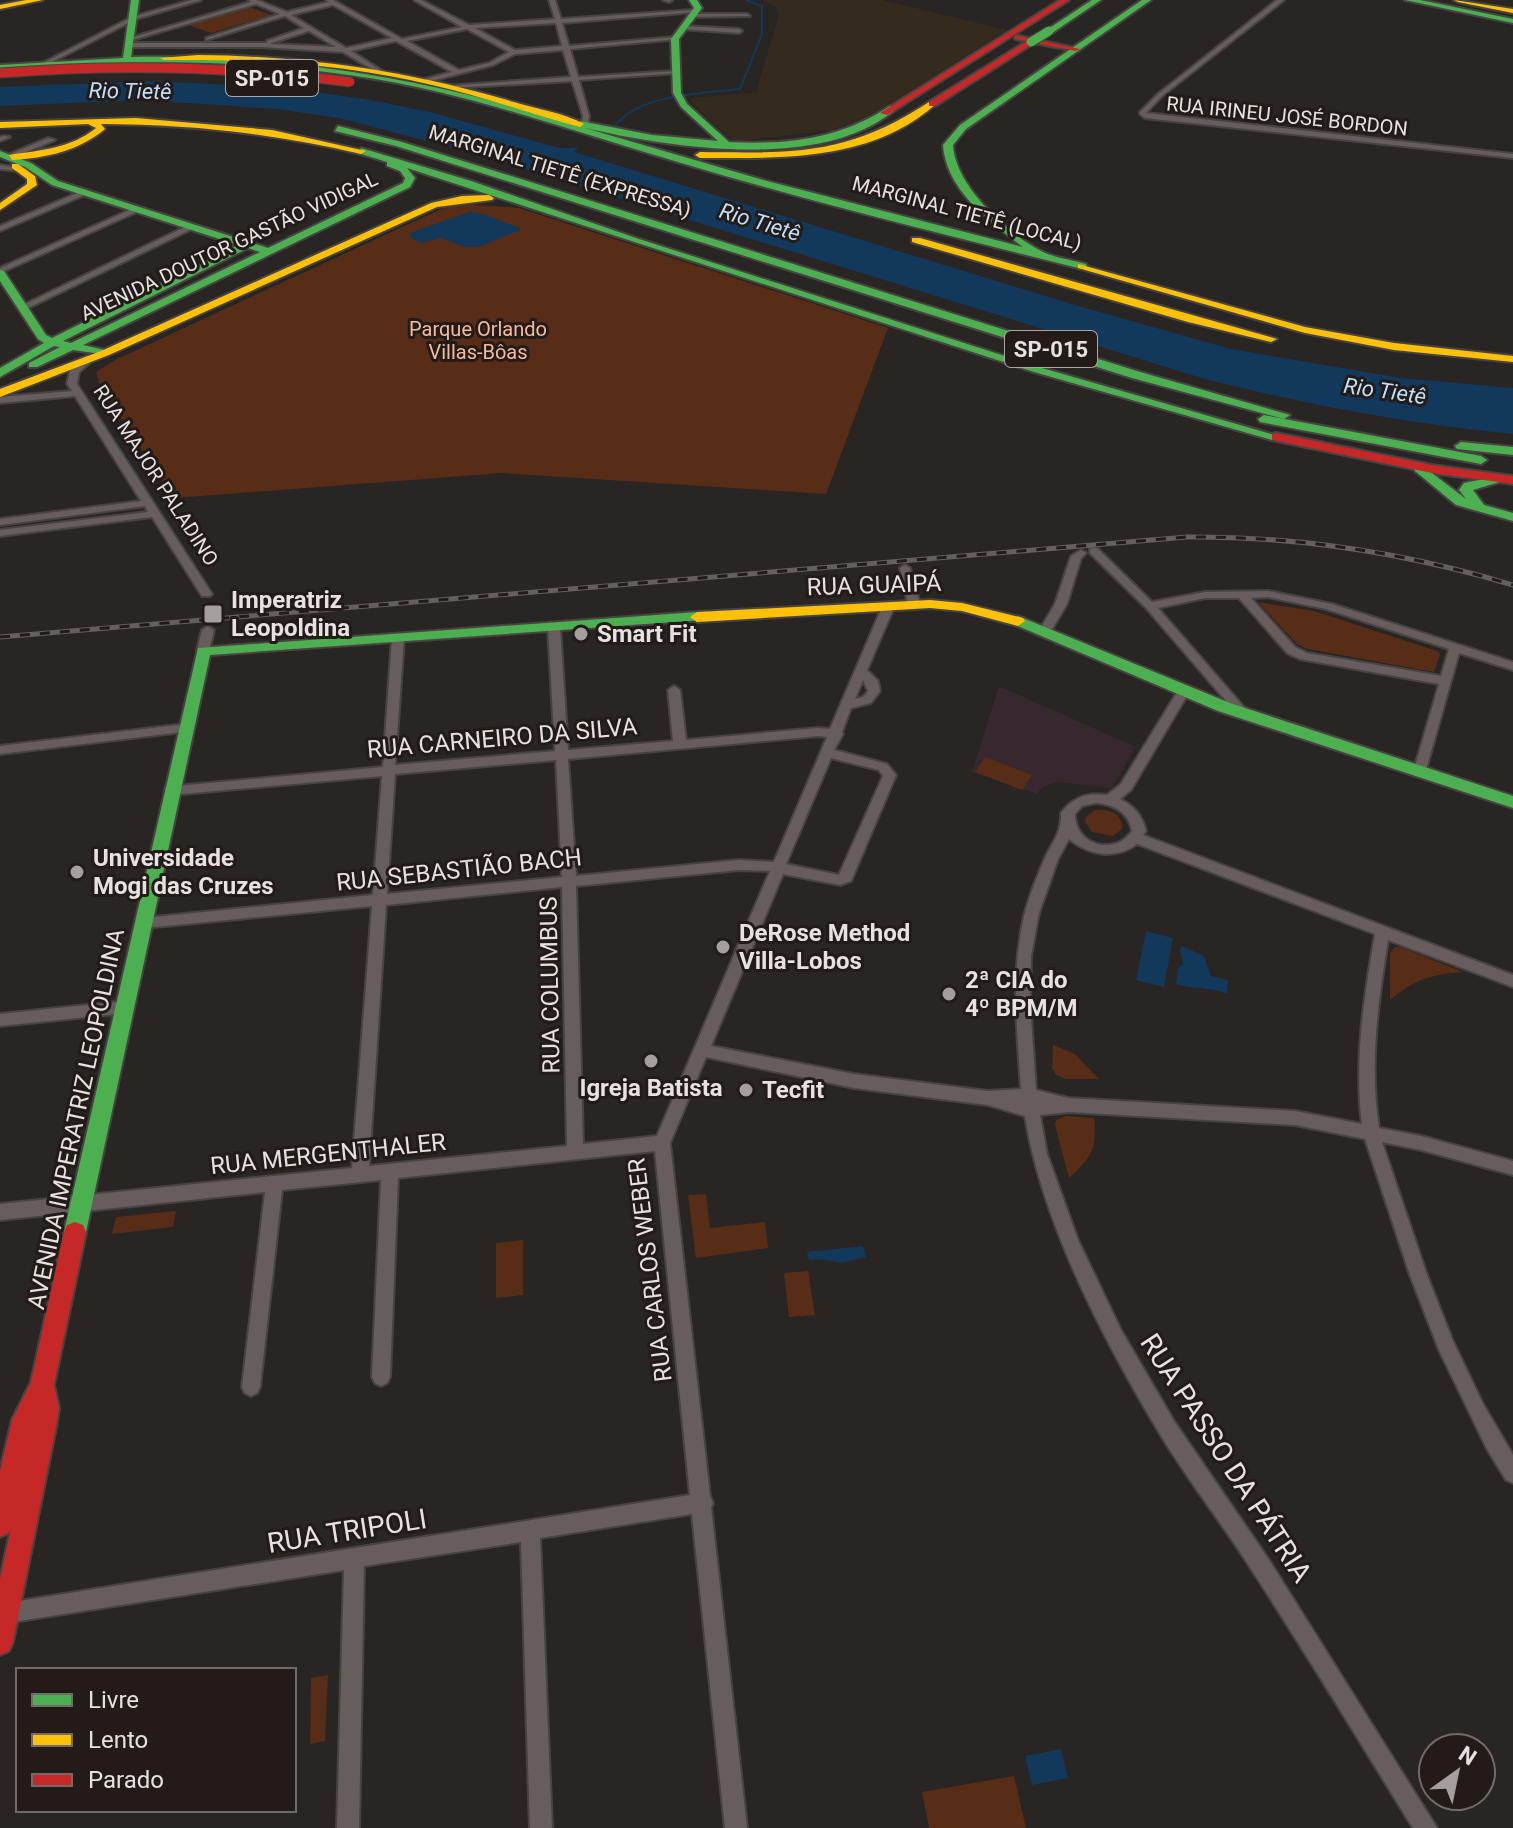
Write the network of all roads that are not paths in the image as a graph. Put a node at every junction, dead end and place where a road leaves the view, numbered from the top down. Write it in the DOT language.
graph roads {
  1 [pos="198,0"];
  2 [pos="417,0"];
  3 [pos="552,0"];
  4 [pos="669,0"];
  5 [pos="1065,0"];
  6 [pos="1097,0"];
  7 [pos="1147,0"];
  8 [pos="1281,0"];
  9 [pos="1409,0"];
  10 [pos="1427,0"];
  11 [pos="1437,0"];
  12 [pos="1458,0"];
  13 [pos="1471,0"];
  14 [pos="1491,0"];
  15 [pos="254,1"];
  16 [pos="331,1"];
  17 [pos="34,2"];
  18 [pos="0,5"];
  19 [pos="134,9"];
  20 [pos="1512,11"];
  21 [pos="286,14"];
  22 [pos="747,16"];
  23 [pos="685,18"];
  24 [pos="557,21"];
  25 [pos="469,27"];
  26 [pos="310,28"];
  27 [pos="739,31"];
  28 [pos="1019,36"];
  29 [pos="398,40"];
  30 [pos="195,43"];
  31 [pos="262,45"];
  32 [pos="1080,46"];
  33 [pos="567,48"];
  34 [pos="514,52"];
  35 [pos="126,54"];
  36 [pos="148,59"];
  37 [pos="46,63"];
  38 [pos="352,65"];
  39 [pos="0,73"];
  40 [pos="675,73"];
  41 [pos="454,79"];
  42 [pos="574,80"];
  43 [pos="421,82"];
  44 [pos="481,89"];
  45 [pos="893,108"];
  46 [pos="105,115"];
  47 [pos="512,119"];
  48 [pos="225,120"];
  49 [pos="81,121"];
  50 [pos="869,121"];
  51 [pos="592,128"];
  52 [pos="538,131"];
  53 [pos="848,135"];
  54 [pos="621,138"];
  55 [pos="808,139"];
  56 [pos="64,144"];
  57 [pos="727,145"];
  58 [pos="9,149"];
  59 [pos="677,153"];
  60 [pos="380,154"];
  61 [pos="1513,156"];
  62 [pos="696,170"];
  63 [pos="55,183"];
  64 [pos="27,192"];
  65 [pos="85,193"];
  66 [pos="0,207"];
  67 [pos="137,210"];
  68 [pos="597,213"];
  69 [pos="562,216"];
  70 [pos="192,227"];
  71 [pos="0,229"];
  72 [pos="296,238"];
  73 [pos="248,244"];
  74 [pos="268,251"];
  75 [pos="1041,255"];
  76 [pos="0,272"];
  77 [pos="760,276"];
  78 [pos="1183,297"];
  79 [pos="23,307"];
  80 [pos="157,329"];
  81 [pos="51,342"];
  82 [pos="72,346"];
  83 [pos="96,357"];
  84 [pos="1513,359"];
  85 [pos="1513,369"];
  86 [pos="0,373"];
  87 [pos="42,377"];
  88 [pos="0,381"];
  89 [pos="73,386"];
  90 [pos="0,393"];
  91 [pos="0,400"];
  92 [pos="1263,419"];
  93 [pos="1227,427"];
  94 [pos="1356,430"];
  95 [pos="1513,451"];
  96 [pos="1513,462"];
  97 [pos="1425,468"];
  98 [pos="1498,477"];
  99 [pos="147,503"];
  100 [pos="1484,510"];
  101 [pos="154,514"];
  102 [pos="1513,517"];
  103 [pos="0,522"];
  104 [pos="0,533"];
  105 [pos="200,553"];
  106 [pos="185,557"];
  107 [pos="206,565"];
  108 [pos="905,568"];
  109 [pos="192,570"];
  110 [pos="1241,593"];
  111 [pos="206,594"];
  112 [pos="914,604"];
  113 [pos="889,605"];
  114 [pos="1150,606"];
  115 [pos="554,627"];
  116 [pos="208,630"];
  117 [pos="1045,631"];
  118 [pos="398,638"];
  119 [pos="1455,647"];
  120 [pos="203,651"];
  121 [pos="1513,666"];
  122 [pos="1446,681"];
  123 [pos="674,690"];
  124 [pos="1183,692"];
  125 [pos="1243,713"];
  126 [pos="186,728"];
  127 [pos="837,734"];
  128 [pos="680,745"];
  129 [pos="0,750"];
  130 [pos="828,753"];
  131 [pos="562,755"];
  132 [pos="389,771"];
  133 [pos="1419,773"];
  134 [pos="1126,787"];
  135 [pos="171,790"];
  136 [pos="1110,800"];
  137 [pos="1513,802"];
  138 [pos="1128,809"];
  139 [pos="1068,828"];
  140 [pos="1136,838"];
  141 [pos="1079,841"];
  142 [pos="1051,859"];
  143 [pos="779,867"];
  144 [pos="569,881"];
  145 [pos="380,899"];
  146 [pos="144,923"];
  147 [pos="1383,930"];
  148 [pos="1513,981"];
  149 [pos="126,1007"];
  150 [pos="0,1020"];
  151 [pos="701,1050"];
  152 [pos="1030,1103"];
  153 [pos="1371,1131"];
  154 [pos="662,1143"];
  155 [pos="575,1152"];
  156 [pos="1513,1168"];
  157 [pos="390,1171"];
  158 [pos="360,1173"];
  159 [pos="274,1185"];
  160 [pos="82,1203"];
  161 [pos="0,1212"];
  162 [pos="381,1377"];
  163 [pos="42,1385"];
  164 [pos="251,1387"];
  165 [pos="1513,1473"];
  166 [pos="32,1490"];
  167 [pos="3,1494"];
  168 [pos="703,1503"];
  169 [pos="0,1524"];
  170 [pos="530,1531"];
  171 [pos="354,1557"];
  172 [pos="3,1613"];
  173 [pos="0,1642"];
  174 [pos="348,1828"];
  175 [pos="541,1828"];
  176 [pos="736,1828"];
  177 [pos="1426,1828"];
  1 -- 19 [label="street"];
  2 -- 25 [label="street"];
  3 -- 24 [label="street"];
  4 -- 23 [label="street"];
  5 -- 28 [label="main road"];
  6 -- 28 [label="main road, bridge"];
  7 -- 32 [label="main road"];
  8 -- 61 [label="street, RUA IRINEU JOSÉ BORDON"];
  9 -- 20 [label="main road"];
  10 -- 20 [label="main road"];
  11 -- 20 [label="main road"];
  12 -- 20 [label="main road"];
  13 -- 20 [label="main road"];
  14 -- 20 [label="main road"];
  15 -- 21 [label="street"];
  15 -- 35 [label="street"];
  16 -- 21 [label="street"];
  16 -- 29 [label="street"];
  17 -- 18 [label="main road"];
  19 -- 35 [label="main road"];
  19 -- 37 [label="street"];
  21 -- 26 [label="street"];
  21 -- 30 [label="street"];
  22 -- 23 [label="street"];
  23 -- 24 [label="street"];
  23 -- 27 [label="street"];
  23 -- 33 [label="street"];
  23 -- 40 [label="main road"];
  24 -- 25 [label="street"];
  24 -- 33 [label="street"];
  25 -- 29 [label="street"];
  25 -- 34 [label="street"];
  26 -- 31 [label="street"];
  26 -- 38 [label="street"];
  28 -- 32 [label="main road"];
  28 -- 45 [label="main road"];
  28 -- 59 [label="main road"];
  29 -- 38 [label="street"];
  29 -- 41 [label="street"];
  30 -- 31 [label="street"];
  30 -- 35 [label="street"];
  31 -- 38 [label="street"];
  32 -- 75 [label="main road"];
  33 -- 34 [label="street"];
  33 -- 42 [label="street"];
  34 -- 41 [label="street"];
  35 -- 36 [label="main road"];
  35 -- 37 [label="main road"];
  35 -- 39 [label="main road, MARGINAL TIETÊ (EXPRESSA) / SP-015"];
  35 -- 43 [label="main road"];
  35 -- 52 [label="main road, MARGINAL TIETÊ (EXPRESSA) / SP-015"];
  36 -- 38 [label="main road"];
  36 -- 43 [label="main road"];
  37 -- 39 [label="main road"];
  38 -- 39 [label="main road, bridge"];
  38 -- 43 [label="main road"];
  38 -- 47 [label="main road"];
  40 -- 42 [label="street"];
  40 -- 57 [label="main road"];
  41 -- 43 [label="main road"];
  41 -- 44 [label="main road"];
  42 -- 44 [label="street"];
  42 -- 51 [label="street"];
  43 -- 51 [label="main road, MARGINAL TIETÊ (LOCAL)"];
  44 -- 51 [label="main road"];
  45 -- 50 [label="main road"];
  45 -- 53 [label="main road"];
  46 -- 48 [label="main road"];
  46 -- 58 [label="main road"];
  46 -- 60 [label="main road"];
  47 -- 52 [label="main road"];
  47 -- 62 [label="main road"];
  48 -- 49 [label="main road"];
  48 -- 58 [label="main road, MARGINAL TIETÊ (EXPRESSA) / SP-015"];
  48 -- 60 [label="main road"];
  48 -- 68 [label="main road, MARGINAL TIETÊ (EXPRESSA) / SP-015"];
  49 -- 58 [label="main road"];
  49 -- 58 [label="main road"];
  50 -- 53 [label="main road"];
  50 -- 55 [label="main road"];
  51 -- 54 [label="main road, MARGINAL TIETÊ (LOCAL)"];
  51 -- 62 [label="main road"];
  52 -- 85 [label="main road, MARGINAL TIETÊ (EXPRESSA) / SP-015"];
  53 -- 55 [label="main road"];
  53 -- 59 [label="main road"];
  54 -- 57 [label="main road"];
  54 -- 59 [label="main road"];
  54 -- 75 [label="main road, MARGINAL TIETÊ (LOCAL)"];
  55 -- 57 [label="main road"];
  56 -- 58 [label="street"];
  58 -- 63 [label="main road"];
  58 -- 64 [label="main road"];
  60 -- 68 [label="main road"];
  60 -- 69 [label="main road"];
  60 -- 72 [label="main road, AVENIDA DOUTOR GASTÃO VIDIGAL"];
  62 -- 78 [label="main road"];
  63 -- 64 [label="main road"];
  63 -- 65 [label="main road"];
  64 -- 66 [label="main road"];
  65 -- 67 [label="main road"];
  65 -- 71 [label="street"];
  67 -- 70 [label="main road"];
  67 -- 76 [label="street"];
  68 -- 77 [label="main road"];
  68 -- 94 [label="main road, MARGINAL TIETÊ (EXPRESSA) / SP-015"];
  69 -- 77 [label="main road"];
  69 -- 80 [label="main road, AVENIDA DOUTOR GASTÃO VIDIGAL"];
  70 -- 73 [label="main road"];
  70 -- 79 [label="street"];
  72 -- 73 [label="main road"];
  72 -- 74 [label="main road, AVENIDA DOUTOR GASTÃO VIDIGAL"];
  73 -- 74 [label="main road"];
  73 -- 81 [label="main road"];
  74 -- 80 [label="main road"];
  74 -- 82 [label="main road, AVENIDA DOUTOR GASTÃO VIDIGAL"];
  75 -- 78 [label="main road, MARGINAL TIETÊ (LOCAL)"];
  76 -- 79 [label="main road"];
  77 -- 92 [label="main road"];
  77 -- 93 [label="main road"];
  78 -- 84 [label="main road, MARGINAL TIETÊ (LOCAL)"];
  79 -- 81 [label="main road"];
  80 -- 83 [label="main road"];
  81 -- 82 [label="main road, RUA MAJOR PALADINO"];
  81 -- 86 [label="main road"];
  82 -- 83 [label="main road, RUA MAJOR PALADINO"];
  82 -- 88 [label="main road, AVENIDA DOUTOR GASTÃO VIDIGAL"];
  83 -- 87 [label="main road"];
  83 -- 89 [label="street, RUA MAJOR PALADINO"];
  87 -- 89 [label="street, RUA MAJOR PALADINO"];
  87 -- 90 [label="main road"];
  89 -- 91 [label="street"];
  89 -- 99 [label="street, RUA MAJOR PALADINO"];
  92 -- 96 [label="main road"];
  92 -- 98 [label="main road"];
  93 -- 97 [label="main road"];
  93 -- 98 [label="main road"];
  94 -- 95 [label="main road, MARGINAL TIETÊ (EXPRESSA) / SP-015"];
  94 -- 96 [label="main road"];
  97 -- 98 [label="main road"];
  97 -- 100 [label="main road"];
  98 -- 100 [label="main road"];
  99 -- 101 [label="street, RUA MAJOR PALADINO"];
  99 -- 103 [label="street"];
  100 -- 102 [label="main road"];
  101 -- 104 [label="street"];
  101 -- 106 [label="street, RUA MAJOR PALADINO"];
  105 -- 106 [label="street"];
  106 -- 109 [label="street, RUA MAJOR PALADINO"];
  107 -- 109 [label="street"];
  108 -- 112 [label="street"];
  109 -- 111 [label="street, RUA MAJOR PALADINO"];
  110 -- 114 [label="street"];
  110 -- 119 [label="street"];
  110 -- 122 [label="street"];
  112 -- 113 [label="main road, RUA GUAIPÁ"];
  112 -- 117 [label="main road, RUA GUAIPÁ"];
  113 -- 115 [label="main road, RUA GUAIPÁ"];
  113 -- 127 [label="street, RUA CARLOS WEBER"];
  114 -- 117 [label="street"];
  114 -- 125 [label="street"];
  115 -- 118 [label="main road, RUA GUAIPÁ"];
  115 -- 131 [label="street, RUA COLUMBUS"];
  116 -- 120 [label="street, AVENIDA IMPERATRIZ LEOPOLDINA"];
  117 -- 124 [label="main road, RUA GUAIPÁ"];
  118 -- 120 [label="main road, RUA GUAIPÁ"];
  118 -- 132 [label="street"];
  119 -- 121 [label="street"];
  119 -- 122 [label="street"];
  120 -- 126 [label="main road, AVENIDA IMPERATRIZ LEOPOLDINA"];
  122 -- 133 [label="street"];
  123 -- 128 [label="street"];
  124 -- 125 [label="main road, RUA GUAIPÁ"];
  124 -- 134 [label="street"];
  125 -- 133 [label="main road, RUA GUAIPÁ"];
  126 -- 129 [label="street"];
  126 -- 135 [label="main road, AVENIDA IMPERATRIZ LEOPOLDINA"];
  127 -- 128 [label="street, RUA CARNEIRO DA SILVA"];
  127 -- 130 [label="street, RUA CARLOS WEBER"];
  128 -- 131 [label="street, RUA CARNEIRO DA SILVA"];
  130 -- 143 [label="street, RUA CARLOS WEBER"];
  130 -- 143 [label="street, RUA SEBASTIÃO BACH"];
  131 -- 132 [label="street, RUA CARNEIRO DA SILVA"];
  131 -- 144 [label="street, RUA COLUMBUS"];
  132 -- 135 [label="street, RUA CARNEIRO DA SILVA"];
  132 -- 145 [label="street"];
  133 -- 137 [label="main road, RUA GUAIPÁ"];
  134 -- 136 [label="street"];
  134 -- 138 [label="street"];
  135 -- 146 [label="main road, AVENIDA IMPERATRIZ LEOPOLDINA"];
  136 -- 138 [label="street"];
  136 -- 139 [label="street"];
  138 -- 140 [label="street"];
  139 -- 141 [label="street"];
  139 -- 142 [label="street, RUA PASSO DA PÁTRIA"];
  140 -- 141 [label="street"];
  140 -- 147 [label="street"];
  141 -- 142 [label="street"];
  142 -- 152 [label="street, RUA PASSO DA PÁTRIA"];
  143 -- 144 [label="street, RUA SEBASTIÃO BACH"];
  143 -- 151 [label="street, RUA CARLOS WEBER"];
  144 -- 145 [label="street, RUA SEBASTIÃO BACH"];
  144 -- 155 [label="street, RUA COLUMBUS"];
  145 -- 146 [label="street, RUA SEBASTIÃO BACH"];
  145 -- 158 [label="street"];
  146 -- 149 [label="main road, AVENIDA IMPERATRIZ LEOPOLDINA"];
  147 -- 148 [label="street"];
  147 -- 153 [label="street"];
  149 -- 150 [label="street"];
  149 -- 160 [label="main road, AVENIDA IMPERATRIZ LEOPOLDINA"];
  151 -- 152 [label="street"];
  151 -- 154 [label="street, RUA CARLOS WEBER"];
  152 -- 153 [label="street"];
  152 -- 177 [label="street, RUA PASSO DA PÁTRIA"];
  153 -- 156 [label="street"];
  153 -- 165 [label="street"];
  154 -- 155 [label="street, RUA MERGENTHALER"];
  154 -- 168 [label="street, RUA CARLOS WEBER"];
  155 -- 157 [label="street, RUA MERGENTHALER"];
  157 -- 158 [label="street, RUA MERGENTHALER"];
  157 -- 162 [label="street"];
  158 -- 159 [label="street, RUA MERGENTHALER"];
  159 -- 160 [label="street, RUA MERGENTHALER"];
  159 -- 164 [label="street"];
  160 -- 161 [label="street, RUA MERGENTHALER"];
  160 -- 163 [label="main road, AVENIDA IMPERATRIZ LEOPOLDINA"];
  163 -- 166 [label="main road, AVENIDA IMPERATRIZ LEOPOLDINA"];
  163 -- 167 [label="main road, AVENIDA IMPERATRIZ LEOPOLDINA"];
  166 -- 167 [label="street"];
  166 -- 172 [label="main road, AVENIDA IMPERATRIZ LEOPOLDINA"];
  167 -- 169 [label="main road, AVENIDA IMPERATRIZ LEOPOLDINA"];
  168 -- 170 [label="street, RUA TRIPOLI"];
  168 -- 176 [label="street, RUA CARLOS WEBER"];
  170 -- 171 [label="street, RUA TRIPOLI"];
  170 -- 175 [label="street"];
  171 -- 172 [label="street, RUA TRIPOLI"];
  171 -- 174 [label="street"];
  172 -- 173 [label="main road, AVENIDA IMPERATRIZ LEOPOLDINA"];
}
